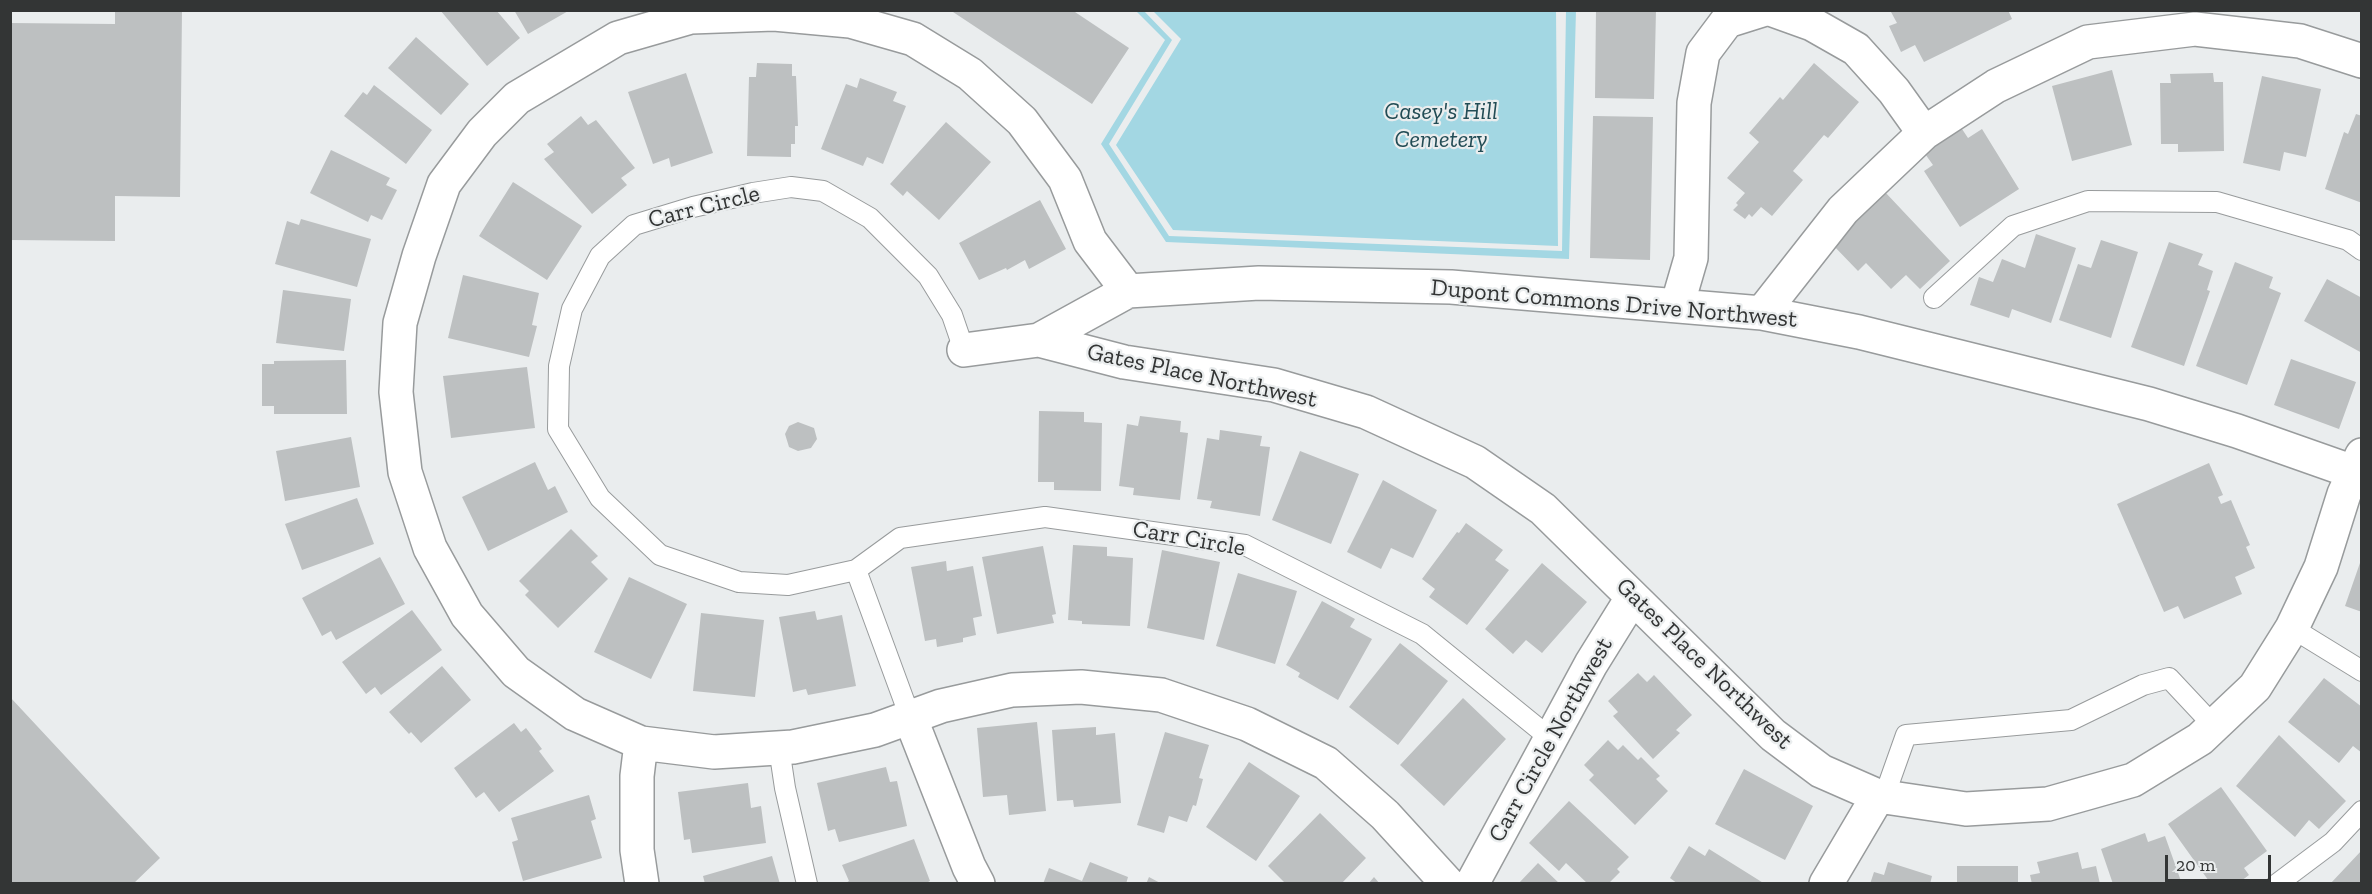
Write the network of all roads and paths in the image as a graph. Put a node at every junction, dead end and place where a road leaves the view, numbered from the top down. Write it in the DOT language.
graph roads {
  1 [pos="1762,10"];
  2 [pos="1773,10"];
  3 [pos="2361,61"];
  4 [pos="1924,133"];
  5 [pos="2361,250"];
  6 [pos="1128,291"];
  7 [pos="1934,298"];
  8 [pos="1677,306"];
  9 [pos="1762,313"];
  10 [pos="1039,340"];
  11 [pos="964,350"];
  12 [pos="2359,467"];
  13 [pos="856,570"];
  14 [pos="1632,598"];
  15 [pos="2292,628"];
  16 [pos="2361,671"];
  17 [pos="910,717"];
  18 [pos="2214,726"];
  19 [pos="1550,738"];
  20 [pos="641,743"];
  21 [pos="779,747"];
  22 [pos="1881,796"];
  23 [pos="2361,811"];
  24 [pos="642,884"];
  25 [pos="807,884"];
  26 [pos="978,884"];
  27 [pos="1448,884"];
  28 [pos="1472,884"];
  29 [pos="1826,884"];
  30 [pos="2277,884"];
  1 -- 8 [label="street"];
  2 -- 4 [label="street"];
  3 -- 4 [label="street"];
  4 -- 9 [label="street"];
  5 -- 7 [label="lane"];
  6 -- 8 [label="street, Dupont Commons Drive Northwest"];
  6 -- 10 [label="street, Dupont Commons Drive Northwest"];
  6 -- 20 [label="street"];
  8 -- 9 [label="street, Dupont Commons Drive Northwest"];
  9 -- 12 [label="street, Dupont Commons Drive Northwest"];
  10 -- 11 [label="street, Gates Place Northwest"];
  10 -- 14 [label="street, Gates Place Northwest"];
  11 -- 13 [label="lane, Carr Circle"];
  12 -- 15 [label="street, Gates Place Northwest"];
  13 -- 17 [label="lane"];
  13 -- 19 [label="lane, Carr Circle"];
  14 -- 19 [label="street, Carr Circle Northwest"];
  14 -- 22 [label="street, Gates Place Northwest"];
  15 -- 16 [label="lane"];
  15 -- 18 [label="street, Gates Place Northwest"];
  17 -- 21 [label="street"];
  17 -- 26 [label="street"];
  17 -- 27 [label="street"];
  18 -- 22 [label="street, Gates Place Northwest"];
  18 -- 22 [label="lane"];
  19 -- 28 [label="street, Carr Circle Northwest"];
  20 -- 21 [label="street"];
  20 -- 24 [label="street"];
  21 -- 25 [label="lane"];
  22 -- 29 [label="street"];
  23 -- 30 [label="lane"];
}
